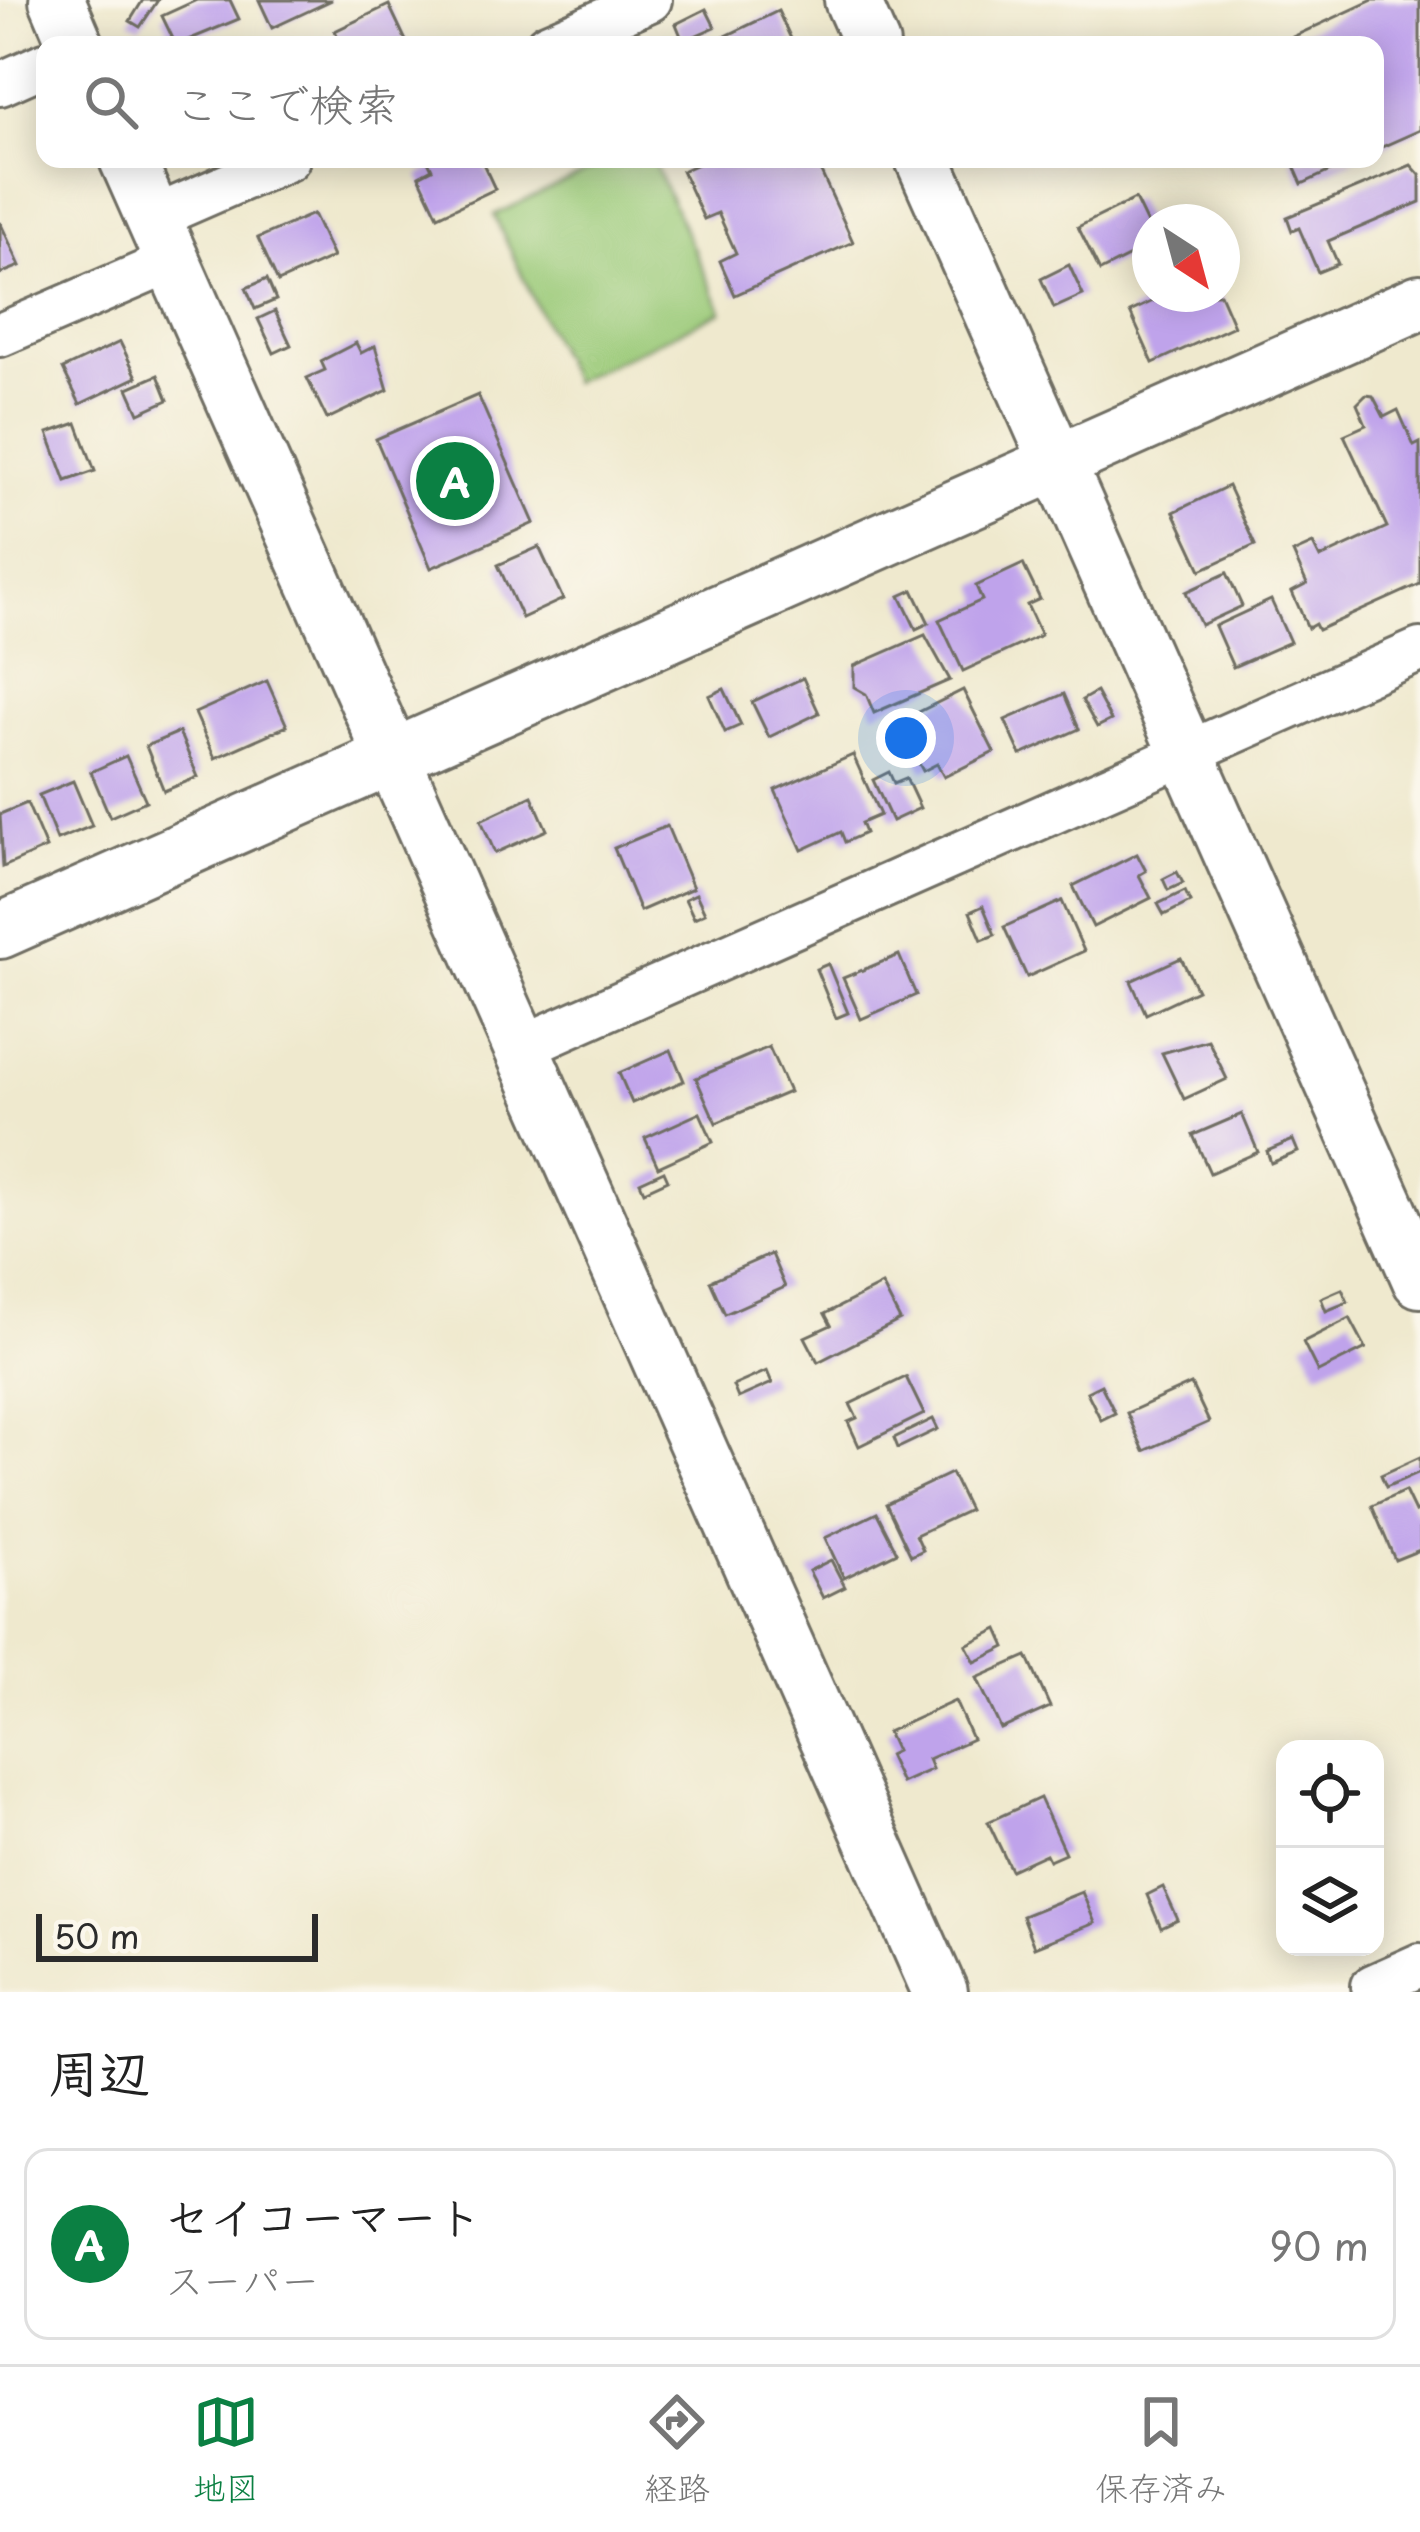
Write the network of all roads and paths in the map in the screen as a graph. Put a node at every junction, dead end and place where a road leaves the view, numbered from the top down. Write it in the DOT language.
graph roads {
  1 [pos="57,0"];
  2 [pos="650,0"];
  3 [pos="852,0"];
  4 [pos="72,36"];
  5 [pos="568,36"];
  6 [pos="868,36"];
  7 [pos="36,68"];
  8 [pos="0,84"];
  9 [pos="131,168"];
  10 [pos="274,168"];
  11 [pos="927,168"];
  12 [pos="163,239"];
  13 [pos="1420,302"];
  14 [pos="0,335"];
  15 [pos="1057,462"];
  16 [pos="1420,650"];
  17 [pos="1185,754"];
  18 [pos="392,758"];
  19 [pos="0,932"];
  20 [pos="519,1048"];
  21 [pos="1420,1280"];
  22 [pos="1420,1965"];
  23 [pos="1373,1986"];
  24 [pos="940,1992"];
  1 -- 4 [label="street"];
  2 -- 5 [label="street"];
  3 -- 6 [label="street"];
  7 -- 8 [label="street"];
  9 -- 12 [label="street"];
  10 -- 12 [label="street"];
  11 -- 15 [label="street"];
  12 -- 14 [label="street"];
  12 -- 18 [label="street"];
  13 -- 15 [label="street"];
  15 -- 17 [label="street"];
  15 -- 18 [label="street"];
  16 -- 17 [label="street"];
  17 -- 20 [label="street"];
  17 -- 21 [label="street"];
  18 -- 19 [label="street"];
  18 -- 20 [label="street"];
  20 -- 24 [label="street"];
  22 -- 23 [label="street"];
}
